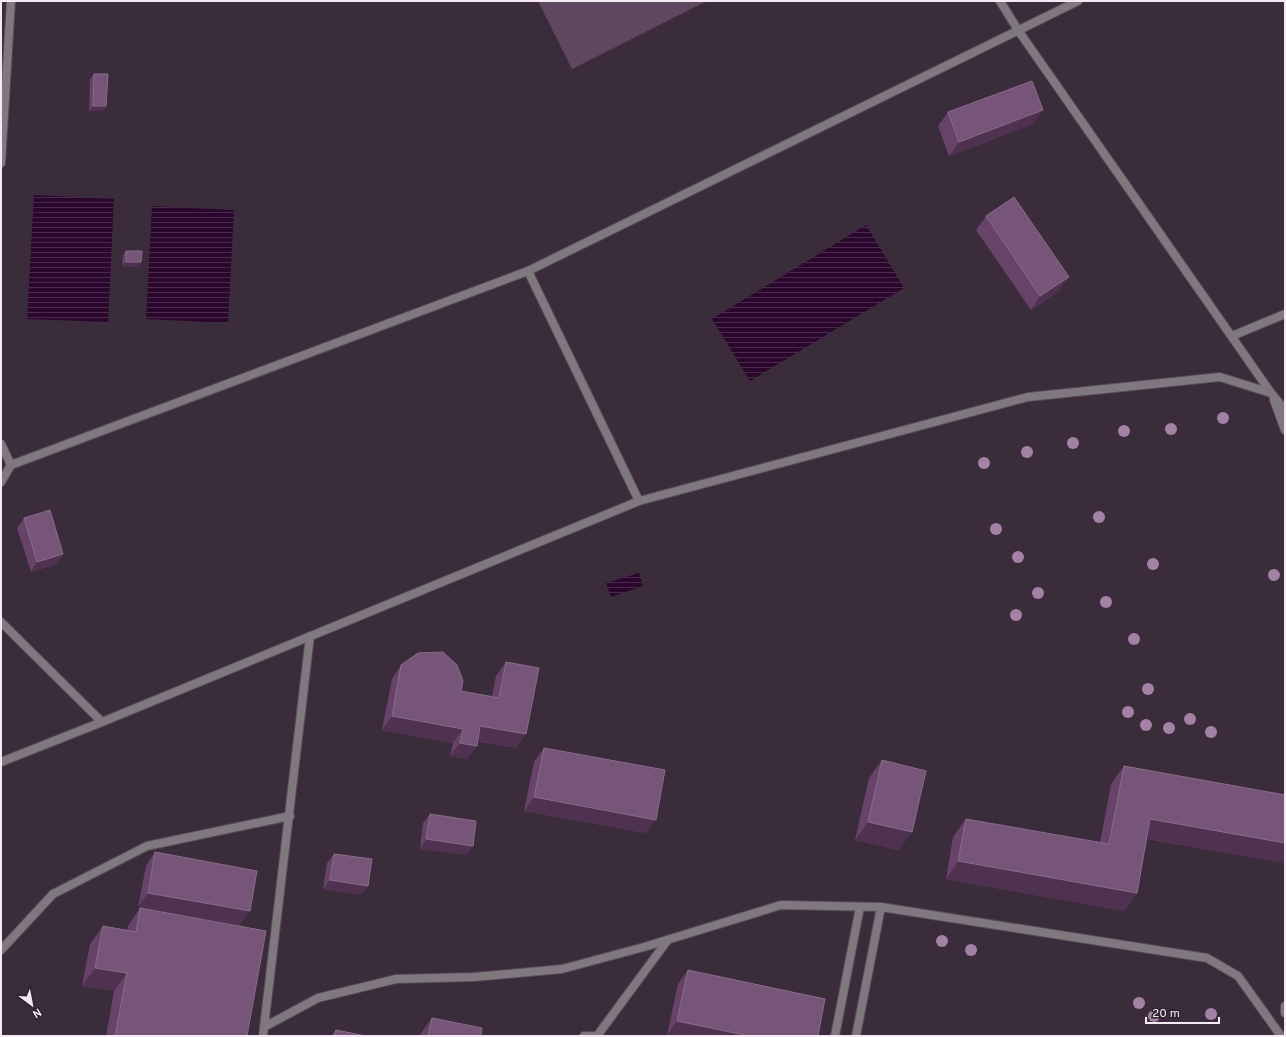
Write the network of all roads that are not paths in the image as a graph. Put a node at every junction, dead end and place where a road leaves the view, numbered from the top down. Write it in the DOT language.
graph roads {
  1 [pos="11,1"];
  2 [pos="1000,1"];
  3 [pos="1078,1"];
  4 [pos="1018,30"];
  5 [pos="1,163"];
  6 [pos="528,271"];
  7 [pos="1285,314"];
  8 [pos="1232,336"];
  9 [pos="1271,394"];
  10 [pos="1285,410"];
  11 [pos="1285,430"];
  12 [pos="1,444"];
  13 [pos="11,465"];
  14 [pos="1,482"];
  15 [pos="639,501"];
  16 [pos="1,622"];
  17 [pos="310,636"];
  18 [pos="102,722"];
  19 [pos="1,762"];
  20 [pos="290,816"];
  21 [pos="860,907"];
  22 [pos="881,907"];
  23 [pos="667,941"];
  24 [pos="1,950"];
  25 [pos="1285,1006"];
  26 [pos="1285,1013"];
  27 [pos="264,1027"];
  28 [pos="263,1036"];
  29 [pos="584,1036"];
  30 [pos="597,1036"];
  31 [pos="835,1036"];
  32 [pos="856,1036"];
  33 [pos="1281,1036"];
  1 -- 5 [label="lane"];
  2 -- 4 [label="lane"];
  3 -- 4 [label="lane"];
  4 -- 6 [label="lane"];
  4 -- 8 [label="lane"];
  6 -- 13 [label="lane"];
  6 -- 15 [label="lane"];
  7 -- 8 [label="lane"];
  8 -- 9 [label="lane"];
  9 -- 10 [label="lane"];
  9 -- 11 [label="lane"];
  9 -- 15 [label="lane"];
  12 -- 13 [label="lane"];
  13 -- 14 [label="lane"];
  15 -- 17 [label="lane"];
  16 -- 18 [label="lane"];
  17 -- 18 [label="lane"];
  17 -- 20 [label="lane"];
  18 -- 19 [label="lane"];
  20 -- 24 [label="lane"];
  20 -- 27 [label="lane"];
  21 -- 22 [label="lane"];
  21 -- 23 [label="lane"];
  21 -- 31 [label="lane"];
  22 -- 32 [label="lane"];
  22 -- 33 [label="lane"];
  23 -- 27 [label="lane"];
  23 -- 30 [label="lane"];
  25 -- 26 [label="lane"];
  27 -- 28 [label="lane"];
  29 -- 30 [label="lane"];
}
